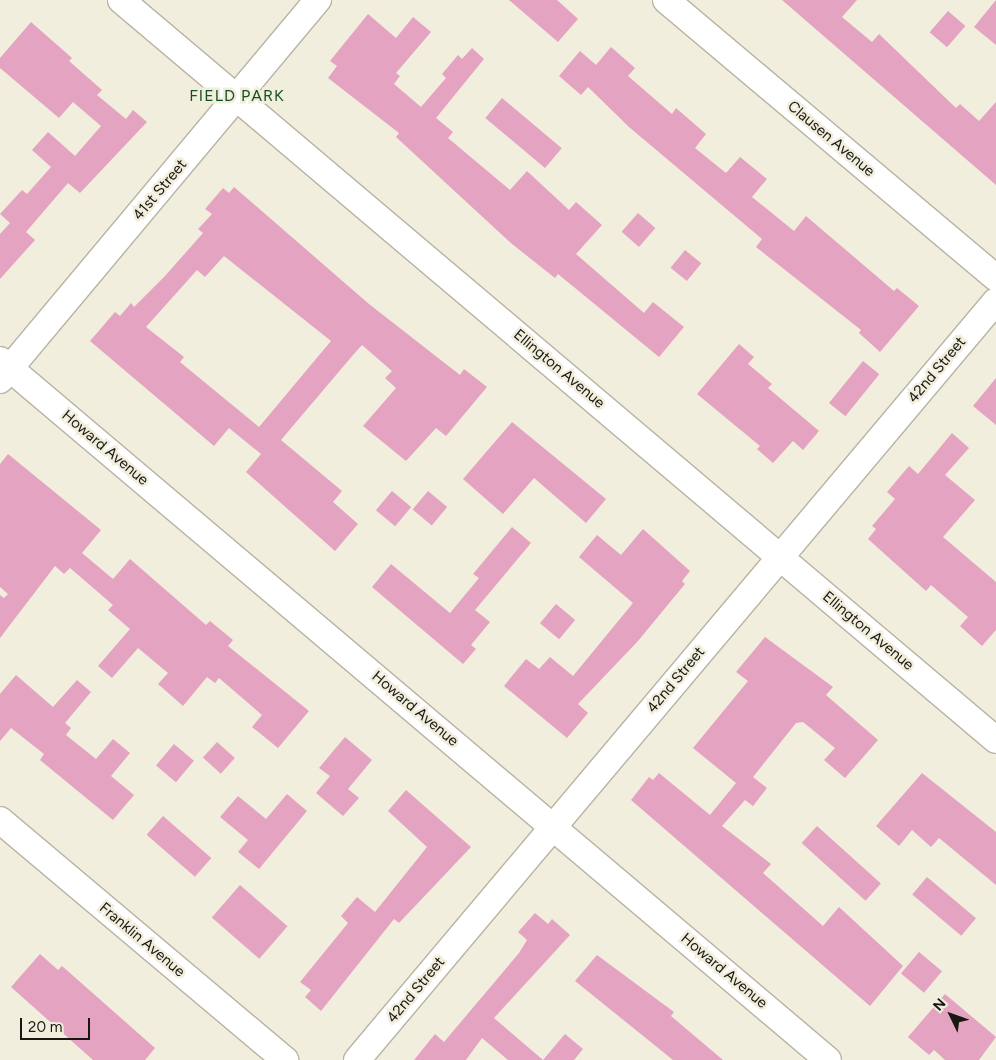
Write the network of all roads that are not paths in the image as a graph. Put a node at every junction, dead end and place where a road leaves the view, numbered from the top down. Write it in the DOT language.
graph roads {
  1 [pos="121,0"];
  2 [pos="318,0"];
  3 [pos="666,0"];
  4 [pos="237,98"];
  5 [pos="996,278"];
  6 [pos="996,301"];
  7 [pos="3,369"];
  8 [pos="780,556"];
  9 [pos="996,740"];
  10 [pos="0,820"];
  11 [pos="554,827"];
  12 [pos="285,1060"];
  13 [pos="357,1060"];
  14 [pos="828,1060"];
  1 -- 4 [label="street, Ellington Avenue"];
  2 -- 4 [label="street, 41st Street"];
  3 -- 5 [label="street, Clausen Avenue"];
  4 -- 7 [label="street, 41st Street"];
  4 -- 8 [label="street, Ellington Avenue"];
  6 -- 8 [label="street, 42nd Street"];
  7 -- 11 [label="street, Howard Avenue"];
  8 -- 9 [label="street, Ellington Avenue"];
  8 -- 11 [label="street, 42nd Street"];
  10 -- 12 [label="street, Franklin Avenue"];
  11 -- 13 [label="street, 42nd Street"];
  11 -- 14 [label="street, Howard Avenue"];
}
